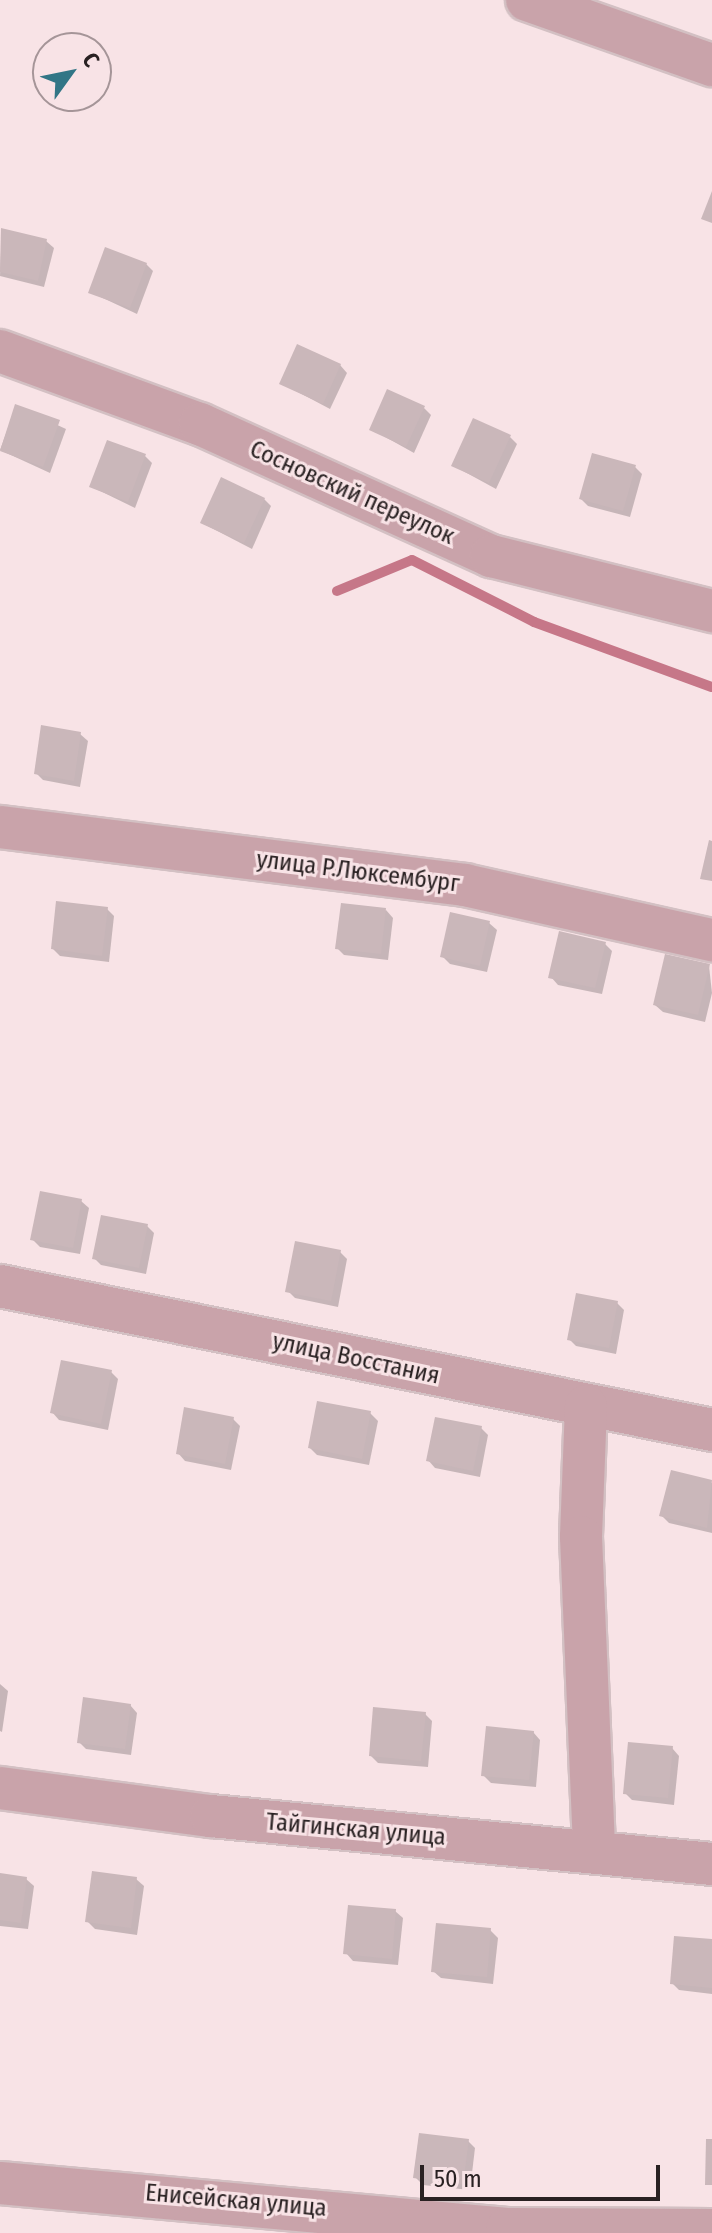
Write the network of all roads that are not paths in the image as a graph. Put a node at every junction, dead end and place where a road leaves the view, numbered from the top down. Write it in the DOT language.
graph roads {
  1 [pos="527,0"];
  2 [pos="712,65"];
  3 [pos="0,351"];
  4 [pos="712,611"];
  5 [pos="0,827"];
  6 [pos="712,940"];
  7 [pos="0,1286"];
  8 [pos="586,1406"];
  9 [pos="712,1430"];
  10 [pos="0,1788"];
  11 [pos="594,1852"];
  12 [pos="712,1864"];
  13 [pos="0,2183"];
  14 [pos="712,2230"];
  1 -- 2 [label="street"];
  3 -- 4 [label="street, Сосновский переулок"];
  5 -- 6 [label="street, улица Р.Люксембург"];
  7 -- 8 [label="street, улица Восстания"];
  8 -- 9 [label="street, улица Восстания"];
  8 -- 11 [label="street"];
  10 -- 11 [label="street, Тайгинская улица"];
  11 -- 12 [label="street, Тайгинская улица"];
  13 -- 14 [label="street, Енисейская улица"];
}
